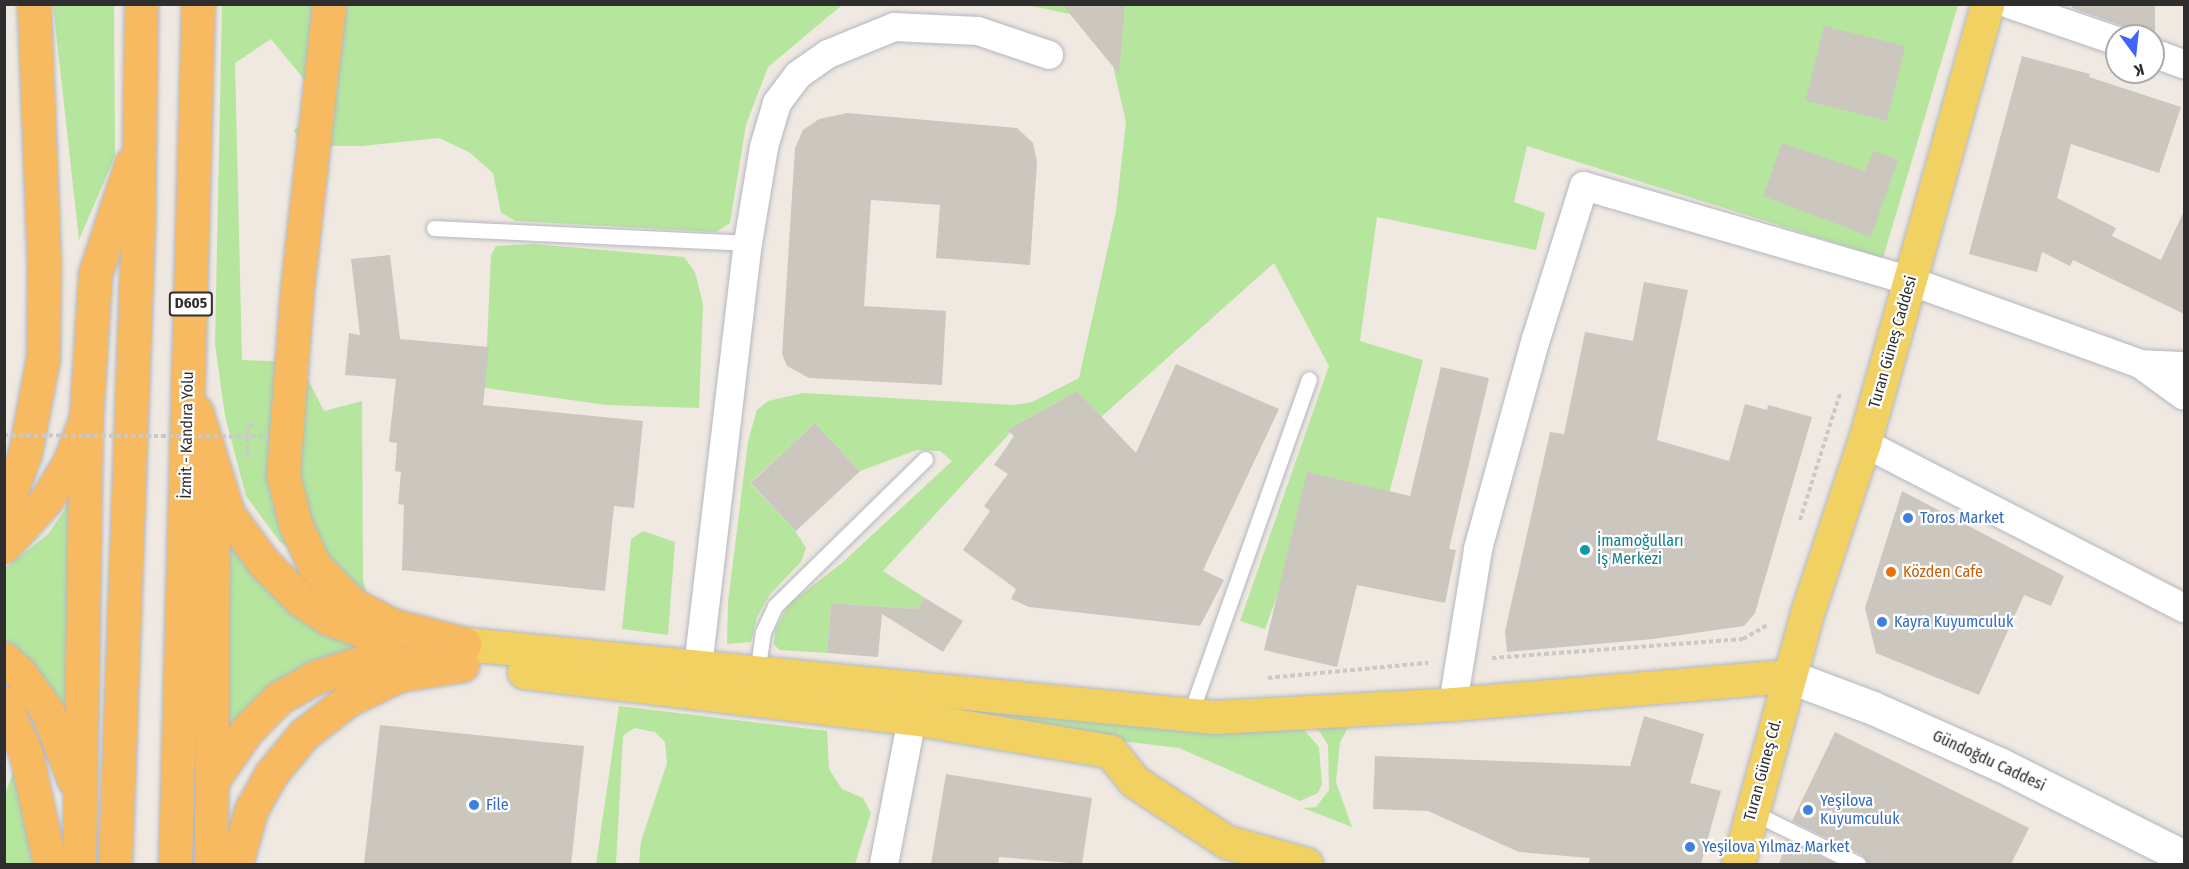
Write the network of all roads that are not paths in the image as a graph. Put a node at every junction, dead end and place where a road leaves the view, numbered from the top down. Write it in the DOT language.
graph roads {
  1 [pos="34,4"];
  2 [pos="141,4"];
  3 [pos="198,4"];
  4 [pos="329,4"];
  5 [pos="1987,4"];
  6 [pos="2009,4"];
  7 [pos="2105,37"];
  8 [pos="1048,55"];
  9 [pos="2165,57"];
  10 [pos="2184,64"];
  11 [pos="139,146"];
  12 [pos="434,228"];
  13 [pos="748,243"];
  14 [pos="1910,280"];
  15 [pos="2140,364"];
  16 [pos="2184,366"];
  17 [pos="1309,379"];
  18 [pos="189,387"];
  19 [pos="2184,396"];
  20 [pos="86,418"];
  21 [pos="1864,443"];
  22 [pos="924,459"];
  23 [pos="213,464"];
  24 [pos="4,510"];
  25 [pos="4,546"];
  26 [pos="2184,608"];
  27 [pos="464,655"];
  28 [pos="4,659"];
  29 [pos="698,667"];
  30 [pos="757,673"];
  31 [pos="1788,676"];
  32 [pos="4,703"];
  33 [pos="1453,704"];
  34 [pos="1190,715"];
  35 [pos="912,718"];
  36 [pos="212,781"];
  37 [pos="81,806"];
  38 [pos="1752,812"];
  39 [pos="2184,857"];
  40 [pos="50,864"];
  41 [pos="79,864"];
  42 [pos="115,864"];
  43 [pos="175,864"];
  44 [pos="211,864"];
  45 [pos="236,864"];
  46 [pos="884,864"];
  47 [pos="1306,864"];
  48 [pos="1738,864"];
  49 [pos="1858,864"];
  1 -- 24 [label="highway"];
  2 -- 11 [label="highway"];
  3 -- 18 [label="highway, İzmit - Kandıra Yolu / D605"];
  4 -- 27 [label="highway"];
  5 -- 14 [label="main road, Turan Güneş Caddesi"];
  6 -- 7 [label="street"];
  8 -- 13 [label="street"];
  9 -- 10 [label="street"];
  11 -- 20 [label="highway"];
  11 -- 42 [label="highway"];
  12 -- 13 [label="lane"];
  13 -- 29 [label="street"];
  14 -- 15 [label="street"];
  14 -- 21 [label="main road, Turan Güneş Caddesi"];
  14 -- 33 [label="street"];
  15 -- 16 [label="street"];
  15 -- 19 [label="street"];
  17 -- 34 [label="lane"];
  18 -- 23 [label="highway"];
  18 -- 43 [label="highway, İzmit - Kandıra Yolu / D605"];
  20 -- 25 [label="highway"];
  20 -- 37 [label="highway"];
  21 -- 26 [label="street"];
  21 -- 31 [label="main road, Turan Güneş Caddesi"];
  22 -- 30 [label="lane"];
  23 -- 27 [label="highway"];
  23 -- 36 [label="highway"];
  27 -- 29 [label="main road"];
  27 -- 35 [label="main road"];
  27 -- 36 [label="highway"];
  27 -- 45 [label="highway"];
  28 -- 37 [label="highway"];
  29 -- 30 [label="main road"];
  30 -- 34 [label="main road"];
  31 -- 33 [label="main road"];
  31 -- 38 [label="main road, Turan Güneş Cd."];
  31 -- 39 [label="street, Gündoğdu Caddesi"];
  32 -- 40 [label="highway"];
  33 -- 34 [label="main road"];
  35 -- 46 [label="street"];
  35 -- 47 [label="main road"];
  36 -- 44 [label="highway"];
  37 -- 41 [label="highway"];
  38 -- 48 [label="main road, Turan Güneş Cd."];
  38 -- 49 [label="lane"];
}
